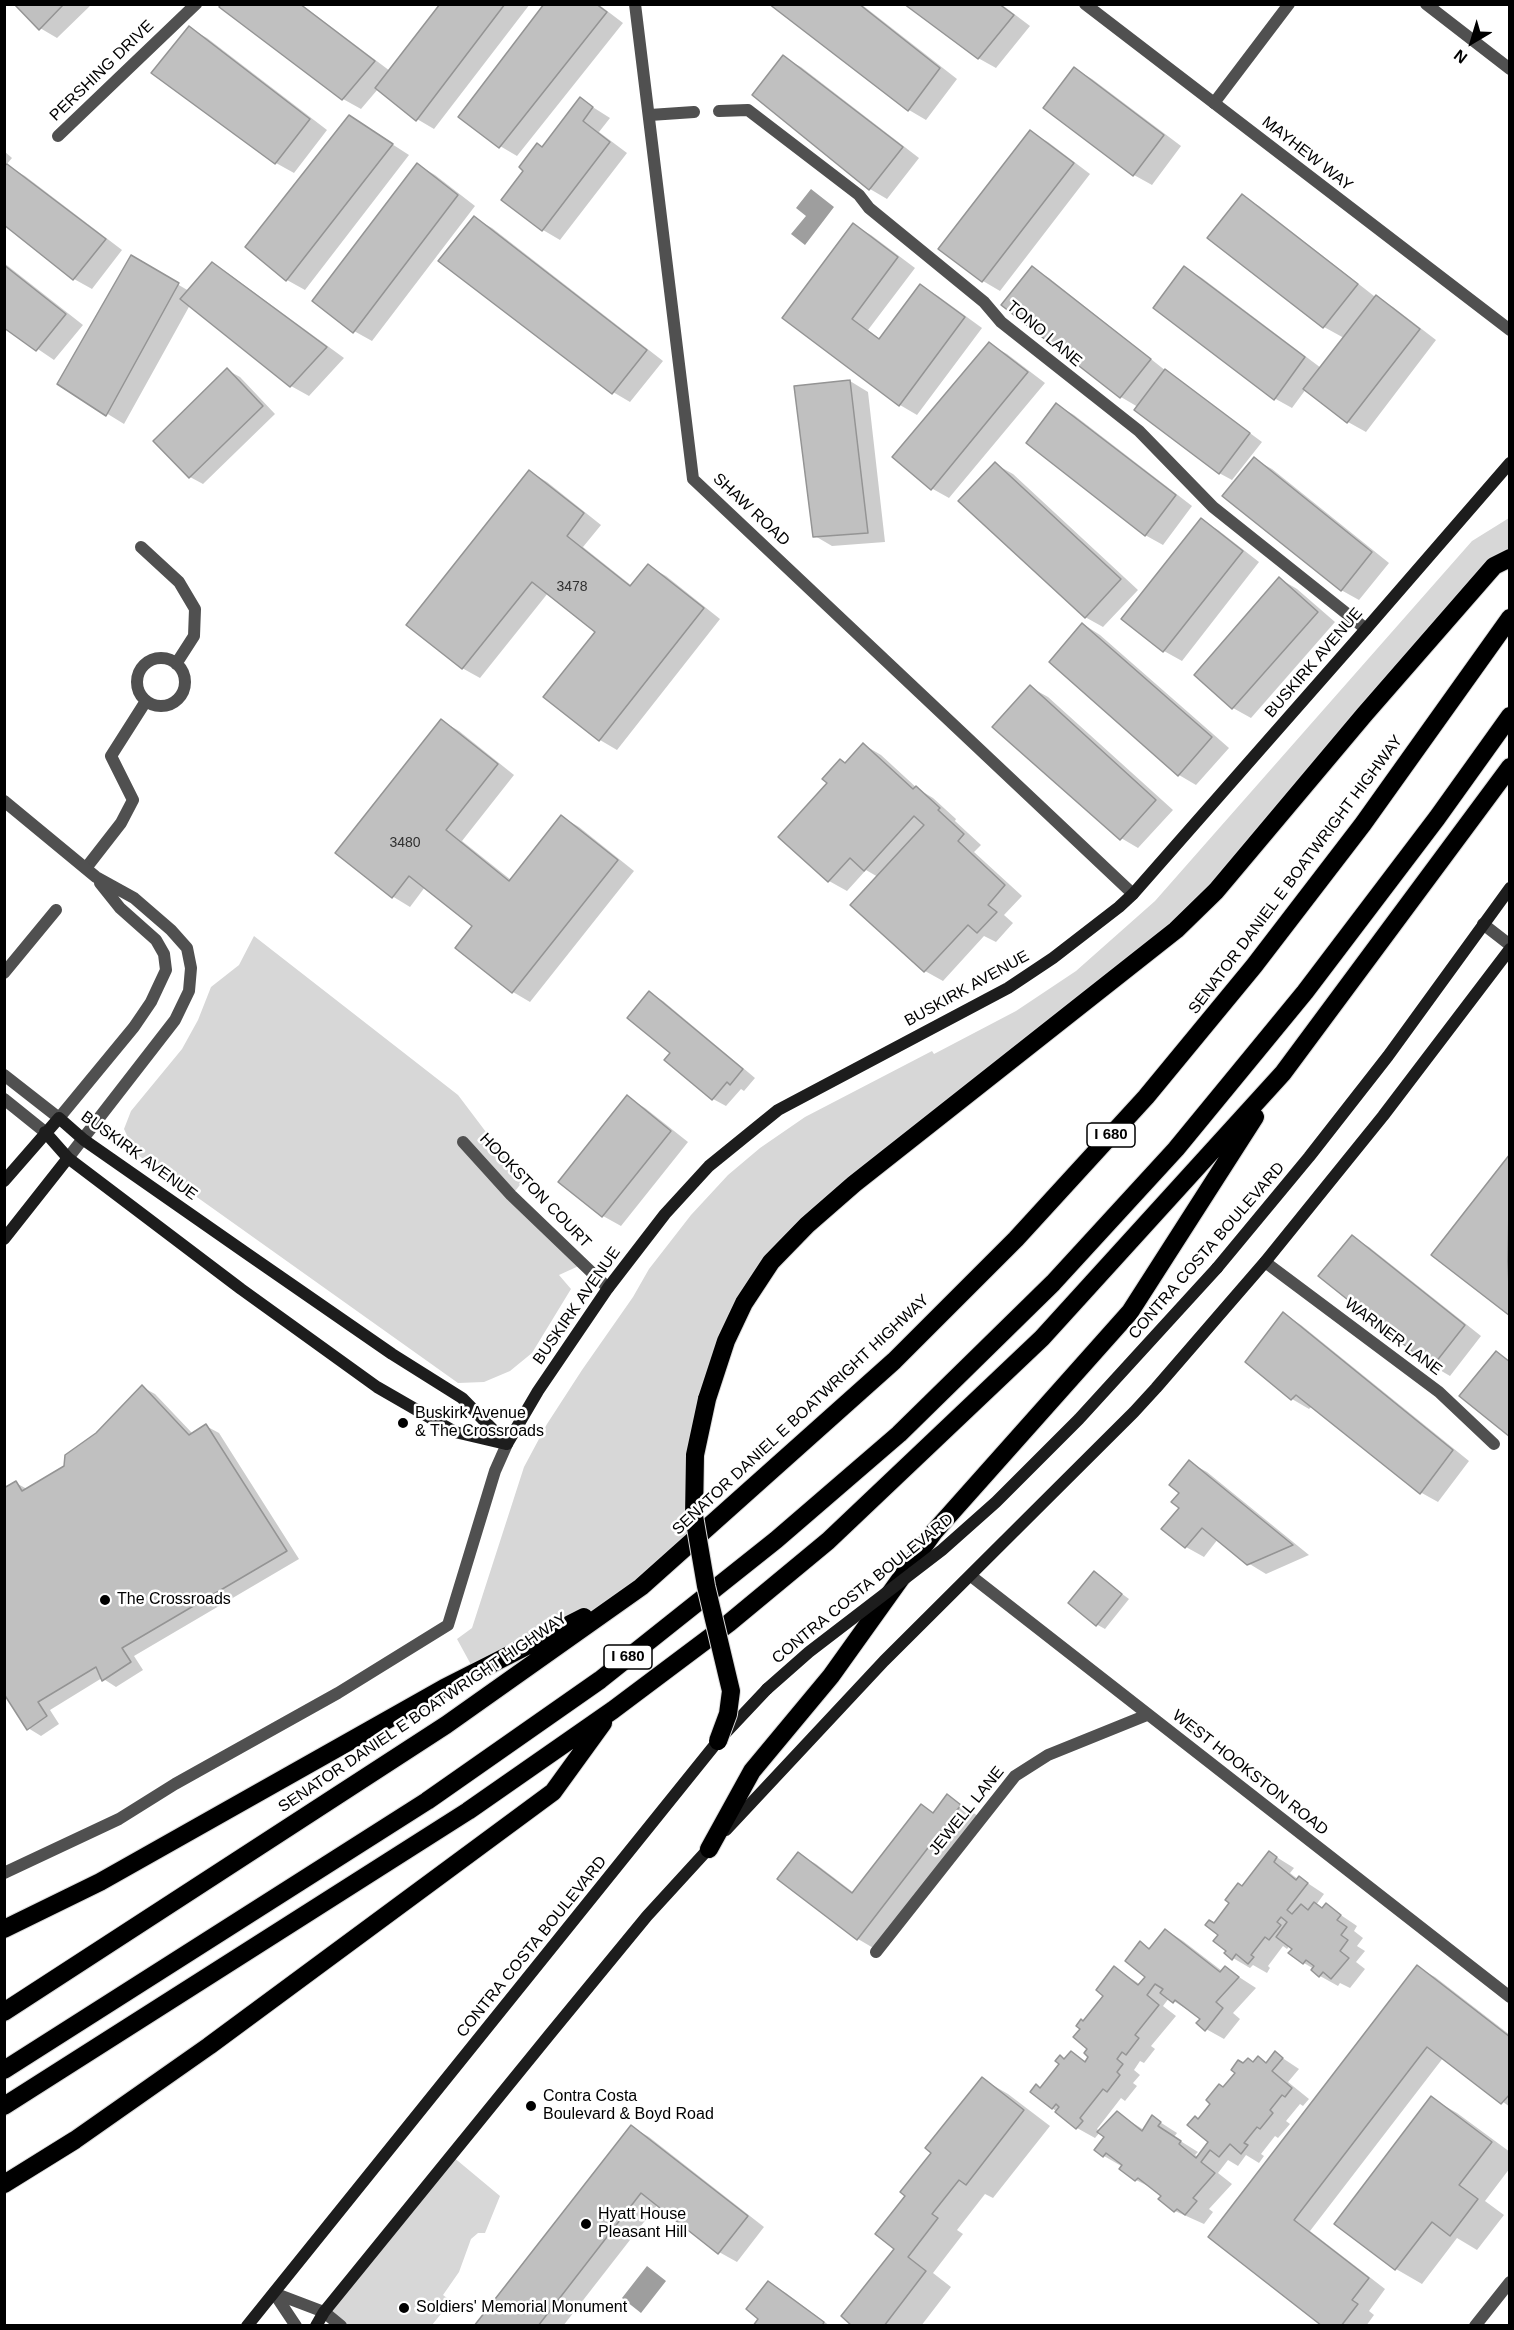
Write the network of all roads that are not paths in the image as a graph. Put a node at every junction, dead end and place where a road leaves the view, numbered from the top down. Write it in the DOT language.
graph roads {
  1 [pos="196,4"];
  2 [pos="635,4"];
  3 [pos="1085,4"];
  4 [pos="1289,4"];
  5 [pos="1426,4"];
  6 [pos="1509,69"];
  7 [pos="1214,103"];
  8 [pos="719,111"];
  9 [pos="694,112"];
  10 [pos="650,115"];
  11 [pos="58,136"];
  12 [pos="1509,330"];
  13 [pos="1509,463"];
  14 [pos="141,547"];
  15 [pos="1509,558"];
  16 [pos="1509,618"];
  17 [pos="1366,629"];
  18 [pos="176,664"];
  19 [pos="146,701"];
  20 [pos="1509,716"];
  21 [pos="1509,767"];
  22 [pos="4,801"];
  23 [pos="86,868"];
  24 [pos="96,877"];
  25 [pos="1509,888"];
  26 [pos="1133,894"];
  27 [pos="56,910"];
  28 [pos="1483,924"];
  29 [pos="1509,947"];
  30 [pos="4,973"];
  31 [pos="1283,1073"];
  32 [pos="4,1075"];
  33 [pos="4,1099"];
  34 [pos="59,1118"];
  35 [pos="45,1132"];
  36 [pos="84,1140"];
  37 [pos="464,1142"];
  38 [pos="68,1158"];
  39 [pos="4,1182"];
  40 [pos="4,1239"];
  41 [pos="1266,1262"];
  42 [pos="608,1288"];
  43 [pos="507,1444"];
  44 [pos="1494,1444"];
  45 [pos="971,1576"];
  46 [pos="641,1587"];
  47 [pos="613,1710"];
  48 [pos="1147,1715"];
  49 [pos="718,1741"];
  50 [pos="709,1849"];
  51 [pos="4,1873"];
  52 [pos="4,1929"];
  53 [pos="876,1952"];
  54 [pos="1509,1997"];
  55 [pos="4,2012"];
  56 [pos="4,2070"];
  57 [pos="4,2106"];
  58 [pos="4,2184"];
  59 [pos="1509,2282"];
  60 [pos="274,2293"];
  61 [pos="324,2312"];
  62 [pos="247,2325"];
  63 [pos="296,2325"];
  64 [pos="316,2325"];
  65 [pos="341,2325"];
  66 [pos="1475,2325"];
  1 -- 11 [label="street, PERSHING DRIVE"];
  2 -- 10 [label="street, SHAW ROAD"];
  3 -- 7 [label="street, MAYHEW WAY"];
  4 -- 7 [label="street"];
  5 -- 6 [label="street"];
  7 -- 12 [label="street, MAYHEW WAY"];
  8 -- 17 [label="street, TONO LANE"];
  9 -- 10 [label="street"];
  10 -- 26 [label="street, SHAW ROAD"];
  13 -- 17 [label="main road, BUSKIRK AVENUE"];
  14 -- 18 [label="street"];
  15 -- 49 [label="highway, bridge"];
  16 -- 46 [label="highway, SENATOR DANIEL E BOATWRIGHT HIGHWAY / I 680"];
  17 -- 26 [label="main road, BUSKIRK AVENUE"];
  18 -- 19 [label="street"];
  18 -- 19 [label="street"];
  19 -- 23 [label="street"];
  20 -- 56 [label="highway, I 680"];
  21 -- 31 [label="highway, I 680"];
  22 -- 23 [label="street"];
  23 -- 24 [label="street"];
  24 -- 34 [label="street"];
  24 -- 36 [label="street"];
  25 -- 28 [label="main road, CONTRA COSTA BOULEVARD"];
  26 -- 42 [label="main road, BUSKIRK AVENUE"];
  27 -- 30 [label="street"];
  28 -- 29 [label="street"];
  28 -- 49 [label="main road, CONTRA COSTA BOULEVARD, bridge"];
  29 -- 41 [label="main road"];
  31 -- 47 [label="highway, I 680"];
  31 -- 50 [label="highway"];
  32 -- 34 [label="street"];
  33 -- 35 [label="street"];
  34 -- 35 [label="main road, BUSKIRK AVENUE"];
  34 -- 36 [label="main road, BUSKIRK AVENUE"];
  35 -- 38 [label="main road"];
  35 -- 39 [label="main road, BUSKIRK AVENUE"];
  36 -- 38 [label="street"];
  36 -- 43 [label="main road, BUSKIRK AVENUE"];
  37 -- 42 [label="street, HOOKSTON COURT"];
  38 -- 40 [label="main road"];
  38 -- 43 [label="main road"];
  41 -- 44 [label="street, WARNER LANE"];
  41 -- 45 [label="main road"];
  42 -- 43 [label="main road, BUSKIRK AVENUE"];
  43 -- 51 [label="street"];
  45 -- 48 [label="street, WEST HOOKSTON ROAD"];
  45 -- 50 [label="main road"];
  46 -- 52 [label="highway"];
  46 -- 55 [label="highway, SENATOR DANIEL E BOATWRIGHT HIGHWAY / I 680"];
  47 -- 57 [label="highway, I 680"];
  47 -- 58 [label="highway"];
  48 -- 53 [label="street, JEWELL LANE"];
  48 -- 54 [label="street, WEST HOOKSTON ROAD"];
  49 -- 60 [label="main road, CONTRA COSTA BOULEVARD"];
  50 -- 61 [label="main road"];
  59 -- 66 [label="street"];
  60 -- 61 [label="street"];
  60 -- 62 [label="main road, CONTRA COSTA BOULEVARD"];
  60 -- 63 [label="street"];
  61 -- 64 [label="main road"];
  61 -- 65 [label="street"];
}
